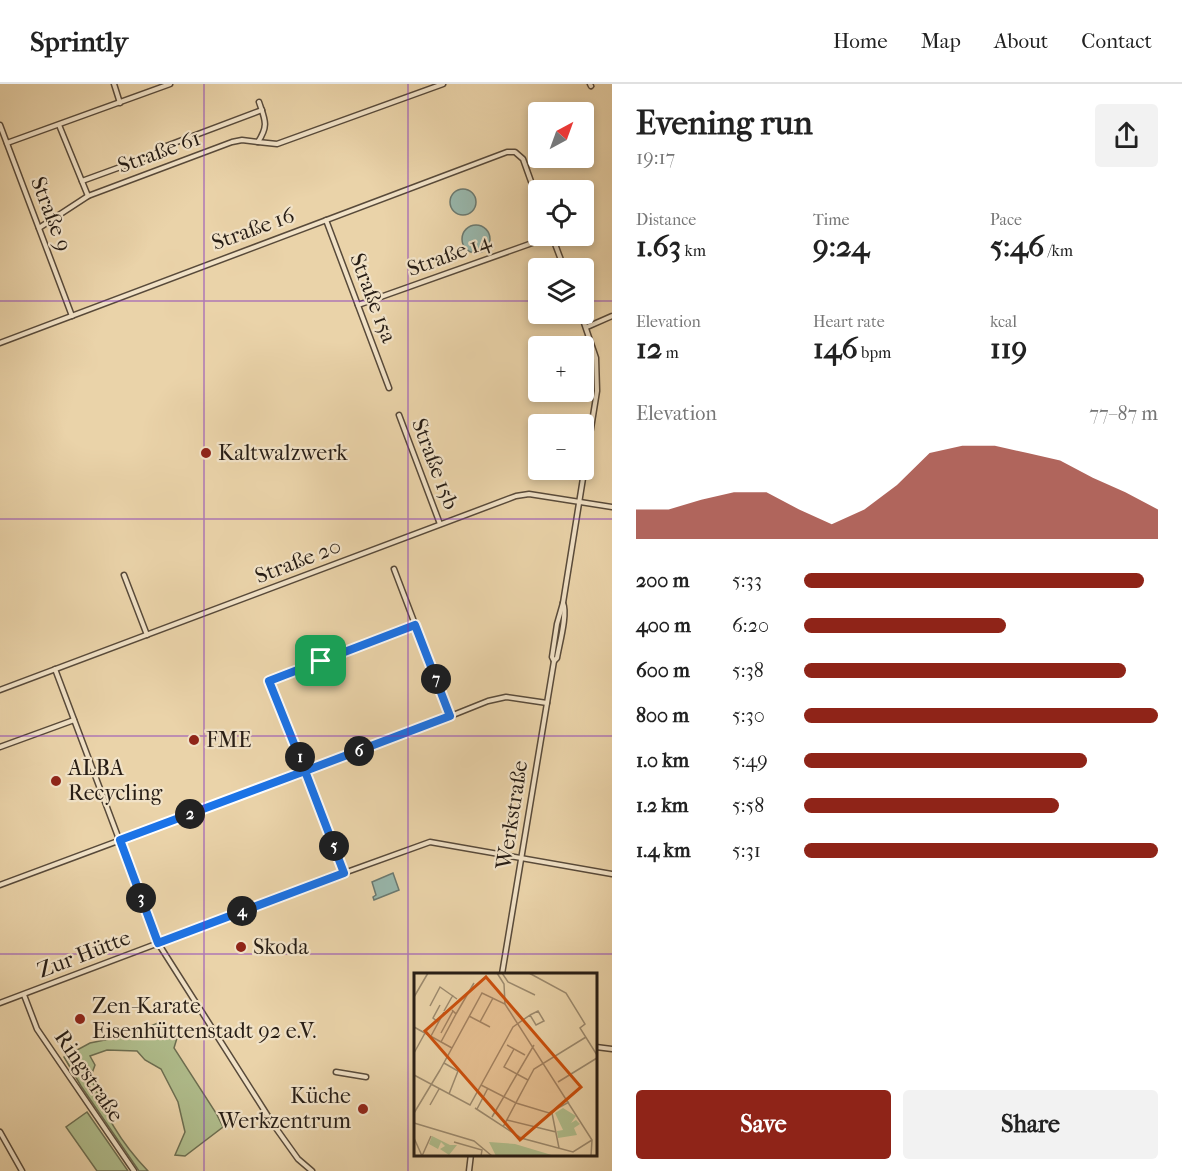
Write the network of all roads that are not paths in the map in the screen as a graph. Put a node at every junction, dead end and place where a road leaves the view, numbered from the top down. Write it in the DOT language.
graph roads {
  1 [pos="114,84"];
  2 [pos="170,84"];
  3 [pos="443,84"];
  4 [pos="259,102"];
  5 [pos="120,103"];
  6 [pos="261,110"];
  7 [pos="0,125"];
  8 [pos="59,125"];
  9 [pos="258,142"];
  10 [pos="7,143"];
  11 [pos="530,180"];
  12 [pos="82,181"];
  13 [pos="88,196"];
  14 [pos="326,220"];
  15 [pos="39,228"];
  16 [pos="528,245"];
  17 [pos="358,305"];
  18 [pos="72,316"];
  19 [pos="612,316"];
  20 [pos="586,324"];
  21 [pos="587,327"];
  22 [pos="0,343"];
  23 [pos="389,388"];
  24 [pos="399,415"];
  25 [pos="579,502"];
  26 [pos="612,507"];
  27 [pos="440,524"];
  28 [pos="394,569"];
  29 [pos="124,575"];
  30 [pos="415,625"];
  31 [pos="147,635"];
  32 [pos="56,669"];
  33 [pos="0,690"];
  34 [pos="547,703"];
  35 [pos="450,716"];
  36 [pos="74,720"];
  37 [pos="0,747"];
  38 [pos="305,771"];
  39 [pos="120,840"];
  40 [pos="521,857"];
  41 [pos="344,873"];
  42 [pos="612,874"];
  43 [pos="0,885"];
  44 [pos="158,943"];
  45 [pos="502,973"];
  46 [pos="24,995"];
  47 [pos="0,1003"];
  48 [pos="597,1047"];
  49 [pos="612,1049"];
  50 [pos="336,1072"];
  51 [pos="366,1077"];
  52 [pos="0,1132"];
  53 [pos="471,1156"];
  54 [pos="21,1171"];
  55 [pos="134,1171"];
  56 [pos="312,1171"];
  57 [pos="469,1171"];
  1 -- 5 [label="street"];
  2 -- 5 [label="street"];
  3 -- 9 [label="street, Straße 61"];
  4 -- 6 [label="street"];
  5 -- 8 [label="street"];
  6 -- 9 [label="street"];
  6 -- 12 [label="street"];
  7 -- 10 [label="street, Straße 9"];
  8 -- 10 [label="street"];
  8 -- 12 [label="street"];
  9 -- 13 [label="street, Straße 61"];
  10 -- 15 [label="street, Straße 9"];
  11 -- 14 [label="street, Straße 16"];
  12 -- 13 [label="street"];
  13 -- 15 [label="street, Straße 61"];
  14 -- 17 [label="street, Straße 15a"];
  14 -- 18 [label="street, Straße 16"];
  15 -- 18 [label="street, Straße 9"];
  16 -- 17 [label="street, Straße 14"];
  17 -- 23 [label="street, Straße 15a"];
  18 -- 22 [label="street, Straße 16"];
  19 -- 21 [label="street"];
  20 -- 21 [label="street, Werkstraße"];
  21 -- 25 [label="street, Werkstraße"];
  24 -- 27 [label="street, Straße 15b"];
  25 -- 26 [label="street, Straße 20"];
  25 -- 27 [label="street, Straße 20"];
  25 -- 34 [label="street, Werkstraße"];
  27 -- 31 [label="street, Straße 20"];
  28 -- 30 [label="street"];
  29 -- 31 [label="street"];
  30 -- 35 [label="street"];
  30 -- 38 [label="street"];
  31 -- 32 [label="street, Straße 20"];
  32 -- 33 [label="street, Straße 20"];
  32 -- 36 [label="street"];
  34 -- 35 [label="street"];
  34 -- 40 [label="street, Werkstraße"];
  35 -- 38 [label="street"];
  36 -- 37 [label="street"];
  36 -- 39 [label="street"];
  38 -- 39 [label="street"];
  38 -- 41 [label="street"];
  39 -- 43 [label="street"];
  39 -- 44 [label="street"];
  40 -- 41 [label="street, Zur Hütte"];
  40 -- 42 [label="street, Zur Hütte"];
  40 -- 45 [label="street, Werkstraße"];
  41 -- 44 [label="street, Zur Hütte"];
  44 -- 46 [label="street, Zur Hütte"];
  44 -- 56 [label="street"];
  46 -- 47 [label="street, Zur Hütte"];
  46 -- 55 [label="street, Ringstraße"];
  48 -- 49 [label="street"];
  50 -- 51 [label="street"];
  52 -- 54 [label="street"];
  53 -- 57 [label="street"];
}
